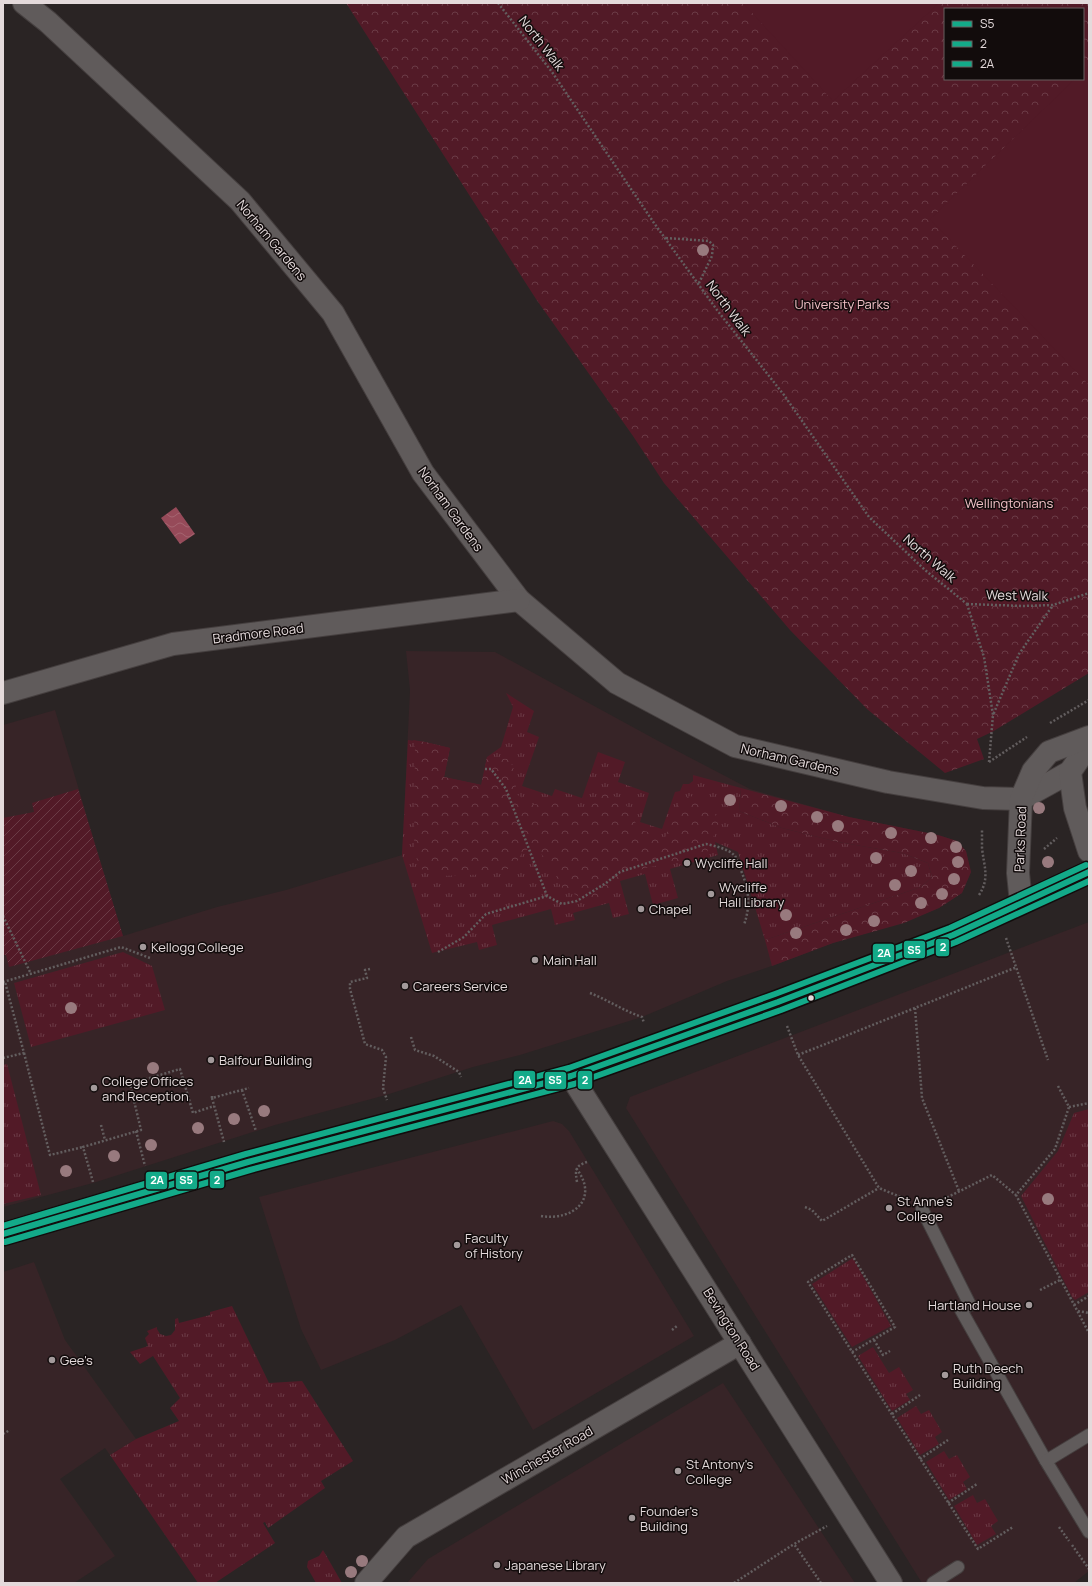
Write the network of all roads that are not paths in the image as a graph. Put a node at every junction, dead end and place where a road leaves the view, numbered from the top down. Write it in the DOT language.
graph roads {
  1 [pos="24,3"];
  2 [pos="519,600"];
  3 [pos="3,693"];
  4 [pos="1089,738"];
  5 [pos="1089,744"];
  6 [pos="1070,772"];
  7 [pos="1021,799"];
  8 [pos="1089,851"];
  9 [pos="1089,872"];
  10 [pos="1020,903"];
  11 [pos="571,1076"];
  12 [pos="922,1209"];
  13 [pos="3,1234"];
  14 [pos="740,1343"];
  15 [pos="1089,1435"];
  16 [pos="1046,1461"];
  17 [pos="1089,1532"];
  18 [pos="958,1567"];
  19 [pos="366,1583"];
  20 [pos="891,1583"];
  21 [pos="933,1583"];
  1 -- 2 [label="street, Norham Gardens"];
  2 -- 3 [label="street, Bradmore Road"];
  2 -- 7 [label="street, Norham Gardens"];
  4 -- 7 [label="street, Parks Road"];
  5 -- 6 [label="street, Parks Road"];
  6 -- 7 [label="street, Parks Road"];
  6 -- 8 [label="street"];
  7 -- 10 [label="street, Parks Road"];
  9 -- 10 [label="main road"];
  10 -- 11 [label="main road"];
  11 -- 13 [label="main road"];
  11 -- 14 [label="street, Bevington Road"];
  12 -- 16 [label="lane"];
  14 -- 19 [label="street, Winchester Road"];
  14 -- 20 [label="street, Bevington Road"];
  15 -- 16 [label="lane"];
  16 -- 17 [label="lane"];
  18 -- 21 [label="lane"];
}
